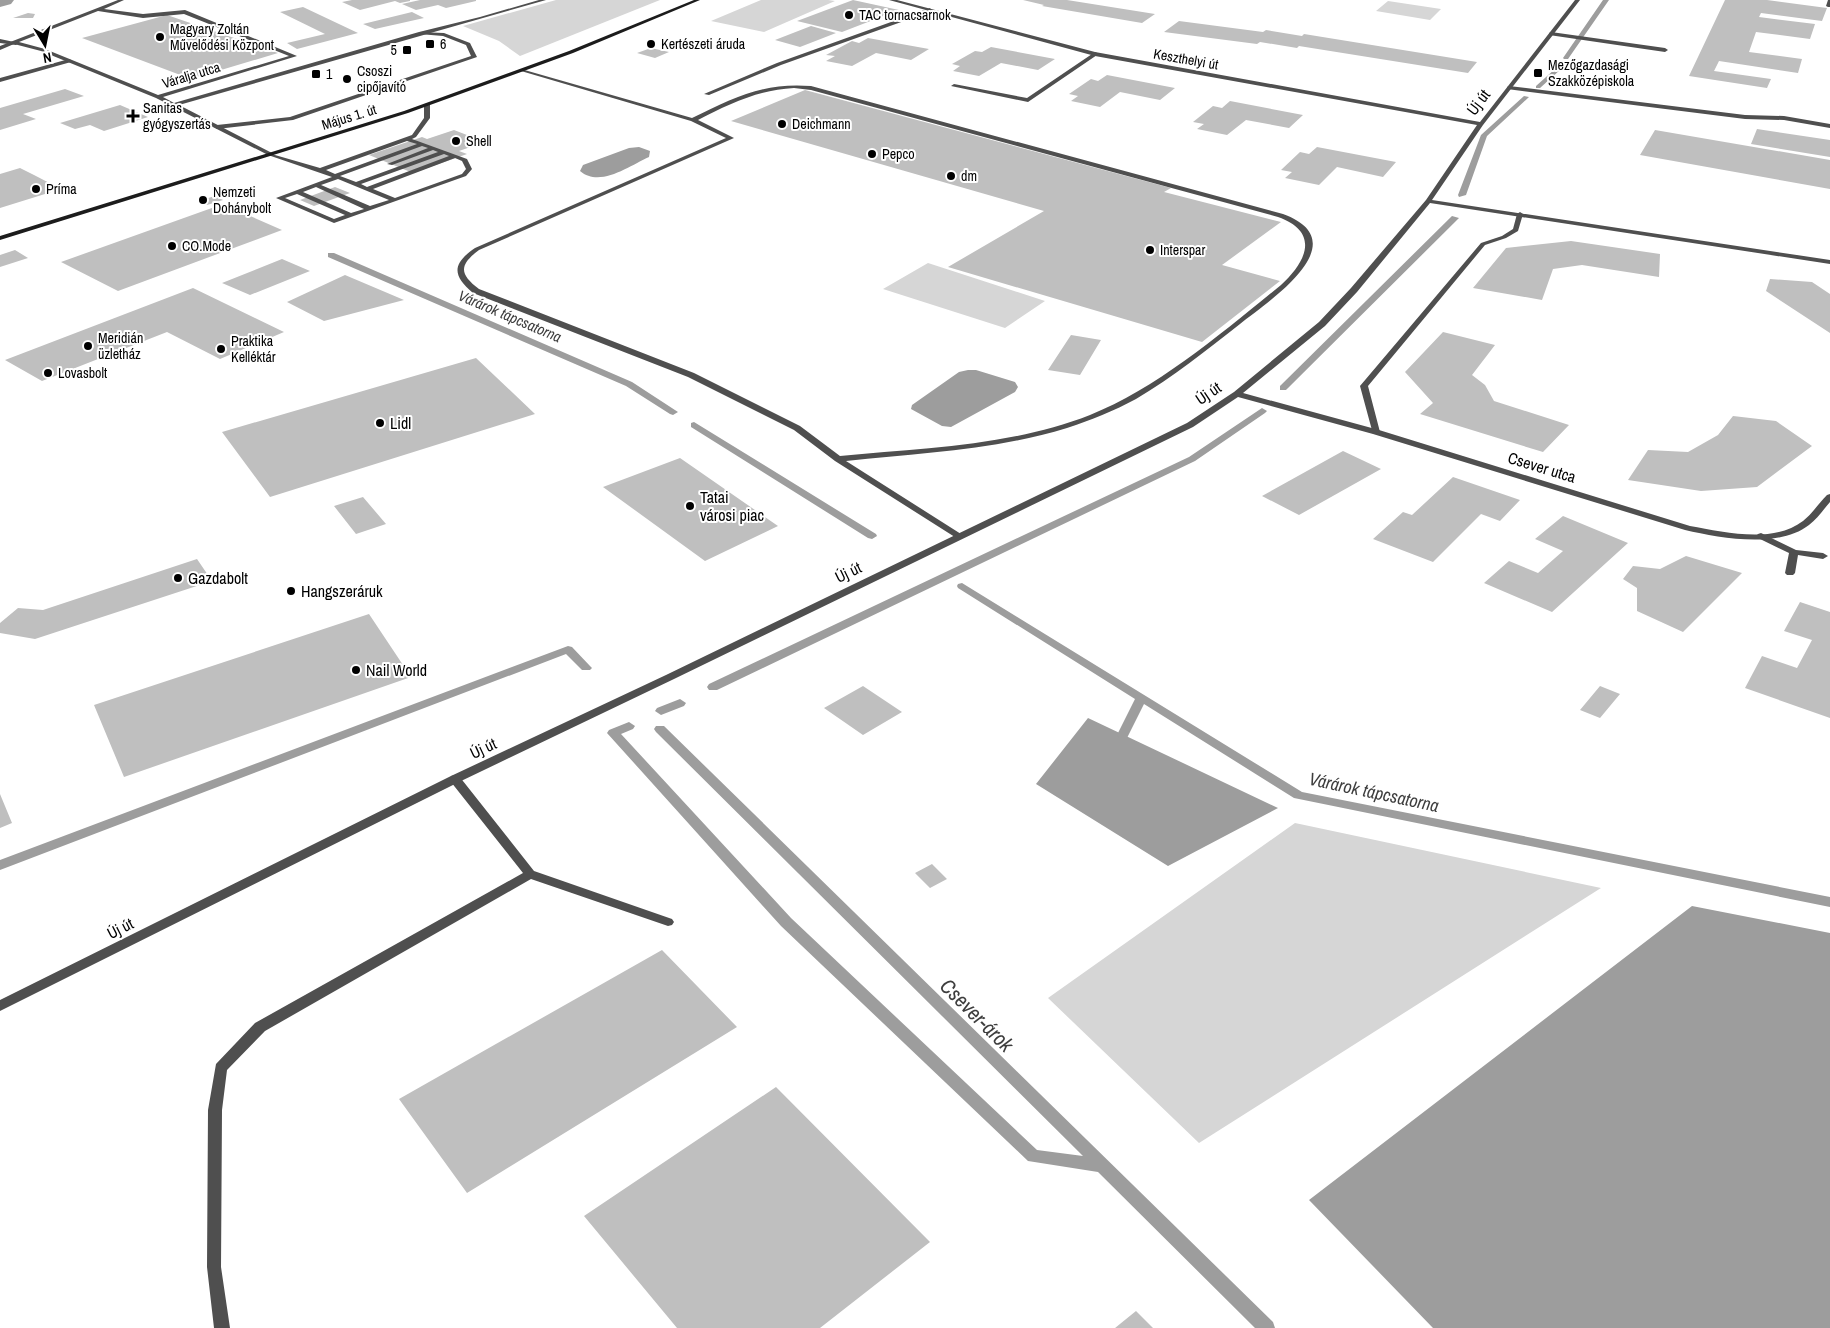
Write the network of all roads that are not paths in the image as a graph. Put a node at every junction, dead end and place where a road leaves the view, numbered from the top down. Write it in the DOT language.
graph roads {
  1 [pos="122,0"];
  2 [pos="544,0"];
  3 [pos="698,0"];
  4 [pos="891,0"];
  5 [pos="1578,0"];
  6 [pos="100,10"];
  7 [pos="930,10"];
  8 [pos="421,33"];
  9 [pos="1551,34"];
  10 [pos="0,41"];
  11 [pos="16,42"];
  12 [pos="0,48"];
  13 [pos="1666,50"];
  14 [pos="1095,54"];
  15 [pos="69,61"];
  16 [pos="524,70"];
  17 [pos="0,80"];
  18 [pos="954,86"];
  19 [pos="1509,88"];
  20 [pos="707,94"];
  21 [pos="158,97"];
  22 [pos="173,105"];
  23 [pos="427,105"];
  24 [pos="693,120"];
  25 [pos="1481,124"];
  26 [pos="1830,126"];
  27 [pos="217,127"];
  28 [pos="408,138"];
  29 [pos="423,144"];
  30 [pos="434,148"];
  31 [pos="444,152"];
  32 [pos="270,154"];
  33 [pos="455,156"];
  34 [pos="320,170"];
  35 [pos="336,176"];
  36 [pos="347,181"];
  37 [pos="356,184"];
  38 [pos="316,185"];
  39 [pos="367,189"];
  40 [pos="298,192"];
  41 [pos="395,200"];
  42 [pos="1428,201"];
  43 [pos="370,209"];
  44 [pos="1520,214"];
  45 [pos="351,215"];
  46 [pos="0,238"];
  47 [pos="1830,262"];
  48 [pos="1237,394"];
  49 [pos="1376,432"];
  50 [pos="838,460"];
  51 [pos="1830,497"];
  52 [pos="958,536"];
  53 [pos="1761,536"];
  54 [pos="1794,552"];
  55 [pos="1823,556"];
  56 [pos="1790,573"];
  57 [pos="455,779"];
  58 [pos="530,874"];
  59 [pos="668,922"];
  60 [pos="0,1006"];
  61 [pos="222,1328"];
  1 -- 6 [label="street, Váralja utca"];
  2 -- 8 [label="street"];
  3 -- 16 [label="main road, Május 1. út"];
  4 -- 7 [label="street, Keszthelyi út"];
  5 -- 9 [label="street, Új út"];
  6 -- 11 [label="street, Váralja utca"];
  6 -- 21 [label="street, Váralja utca"];
  7 -- 14 [label="street, Keszthelyi út"];
  7 -- 20 [label="street"];
  8 -- 22 [label="street"];
  8 -- 27 [label="street"];
  9 -- 13 [label="street"];
  9 -- 19 [label="street, Új út"];
  10 -- 11 [label="street"];
  11 -- 12 [label="street, Váralja utca"];
  11 -- 15 [label="street"];
  14 -- 18 [label="street"];
  14 -- 25 [label="street, Keszthelyi út"];
  15 -- 17 [label="street"];
  15 -- 21 [label="street"];
  16 -- 23 [label="main road, Május 1. út"];
  16 -- 24 [label="street"];
  19 -- 25 [label="street, Új út"];
  19 -- 26 [label="street"];
  21 -- 22 [label="street"];
  22 -- 27 [label="street"];
  23 -- 28 [label="street"];
  23 -- 32 [label="main road, Május 1. út"];
  24 -- 50 [label="street"];
  24 -- 50 [label="street"];
  25 -- 42 [label="street, Új út"];
  27 -- 32 [label="street"];
  28 -- 29 [label="street"];
  28 -- 34 [label="street"];
  29 -- 30 [label="street"];
  29 -- 35 [label="street"];
  30 -- 31 [label="street"];
  30 -- 36 [label="street"];
  31 -- 33 [label="street"];
  31 -- 37 [label="street"];
  32 -- 34 [label="street"];
  32 -- 46 [label="main road, Május 1. út"];
  33 -- 39 [label="street"];
  33 -- 41 [label="street"];
  34 -- 35 [label="street"];
  35 -- 36 [label="street"];
  35 -- 38 [label="street"];
  36 -- 37 [label="street"];
  37 -- 39 [label="street"];
  38 -- 40 [label="street"];
  38 -- 43 [label="street"];
  39 -- 41 [label="street"];
  40 -- 45 [label="street"];
  40 -- 45 [label="street"];
  41 -- 43 [label="street"];
  42 -- 44 [label="street"];
  42 -- 48 [label="street, Új út"];
  43 -- 45 [label="street"];
  44 -- 47 [label="street"];
  44 -- 49 [label="street"];
  48 -- 49 [label="street, Csever utca"];
  48 -- 52 [label="street, Új út"];
  49 -- 53 [label="street, Csever utca"];
  50 -- 52 [label="street"];
  51 -- 53 [label="street, Csever utca"];
  52 -- 57 [label="street, Új út"];
  53 -- 54 [label="street"];
  54 -- 55 [label="street"];
  54 -- 56 [label="street"];
  57 -- 58 [label="street"];
  57 -- 60 [label="street, Új út"];
  58 -- 59 [label="street"];
  58 -- 61 [label="street"];
}
